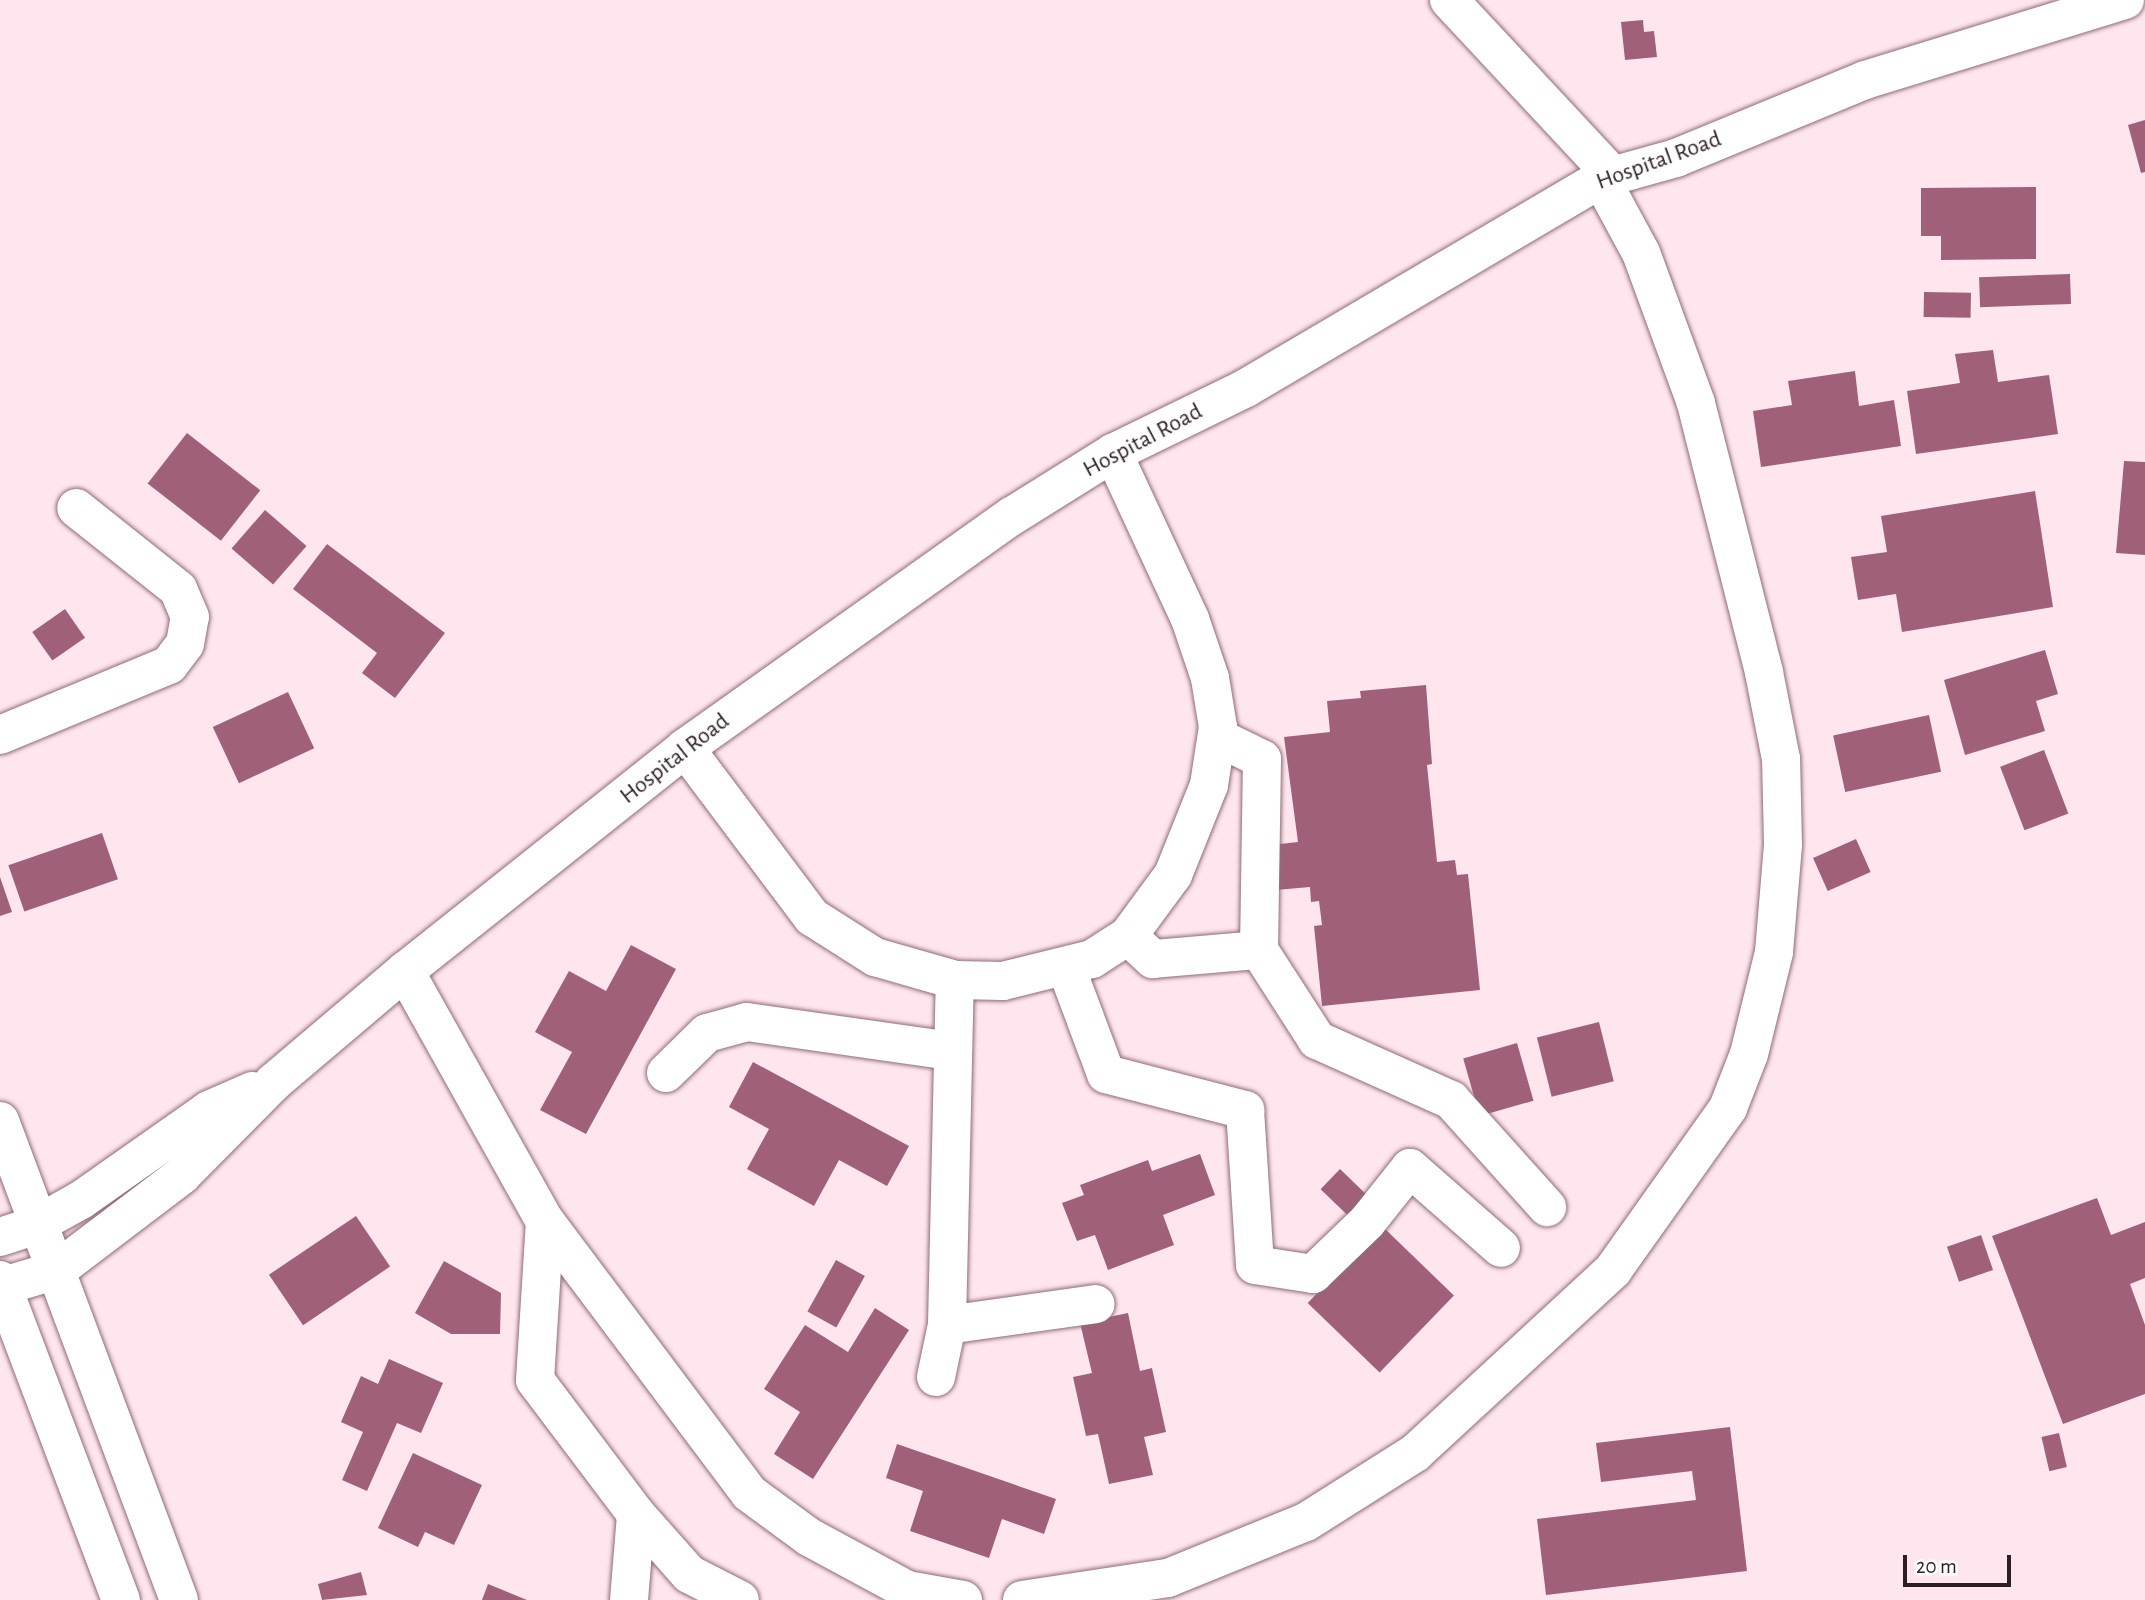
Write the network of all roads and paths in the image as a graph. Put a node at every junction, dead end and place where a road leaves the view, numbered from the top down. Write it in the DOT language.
graph roads {
  1 [pos="1450,0"];
  2 [pos="2125,0"];
  3 [pos="1606,177"];
  4 [pos="1113,453"];
  5 [pos="76,508"];
  6 [pos="2,731"];
  7 [pos="1217,737"];
  8 [pos="685,748"];
  9 [pos="1128,936"];
  10 [pos="1259,950"];
  11 [pos="1066,967"];
  12 [pos="405,971"];
  13 [pos="956,980"];
  14 [pos="953,1051"];
  15 [pos="666,1073"];
  16 [pos="274,1082"];
  17 [pos="0,1121"];
  18 [pos="1547,1207"];
  19 [pos="545,1221"];
  20 [pos="36,1225"];
  21 [pos="0,1237"];
  22 [pos="1501,1248"];
  23 [pos="57,1270"];
  24 [pos="1,1285"];
  25 [pos="1096,1304"];
  26 [pos="947,1325"];
  27 [pos="936,1377"];
  28 [pos="127,1456"];
  29 [pos="78,1478"];
  30 [pos="636,1514"];
  31 [pos="121,1600"];
  32 [pos="179,1600"];
  33 [pos="629,1600"];
  34 [pos="740,1600"];
  35 [pos="963,1600"];
  36 [pos="1022,1600"];
  1 -- 3 [label="street"];
  2 -- 3 [label="street, Hospital Road"];
  3 -- 4 [label="street, Hospital Road"];
  3 -- 36 [label="street"];
  4 -- 7 [label="street"];
  4 -- 8 [label="street, Hospital Road"];
  5 -- 6 [label="street"];
  7 -- 9 [label="street"];
  7 -- 10 [label="street"];
  8 -- 12 [label="street, Hospital Road"];
  8 -- 13 [label="street"];
  9 -- 10 [label="street"];
  9 -- 11 [label="street"];
  10 -- 18 [label="street"];
  11 -- 13 [label="street"];
  11 -- 22 [label="street"];
  12 -- 16 [label="street, Hospital Road"];
  12 -- 19 [label="street"];
  13 -- 14 [label="street"];
  14 -- 15 [label="street"];
  14 -- 26 [label="street"];
  16 -- 20 [label="street"];
  16 -- 23 [label="street"];
  17 -- 20 [label="street"];
  19 -- 30 [label="street"];
  19 -- 35 [label="street"];
  20 -- 21 [label="street"];
  20 -- 23 [label="street"];
  23 -- 24 [label="street"];
  23 -- 28 [label="street"];
  24 -- 29 [label="street"];
  25 -- 26 [label="street"];
  26 -- 27 [label="street"];
  28 -- 29 [label="street"];
  28 -- 32 [label="street"];
  29 -- 31 [label="street"];
  30 -- 33 [label="street"];
  30 -- 34 [label="street"];
}
